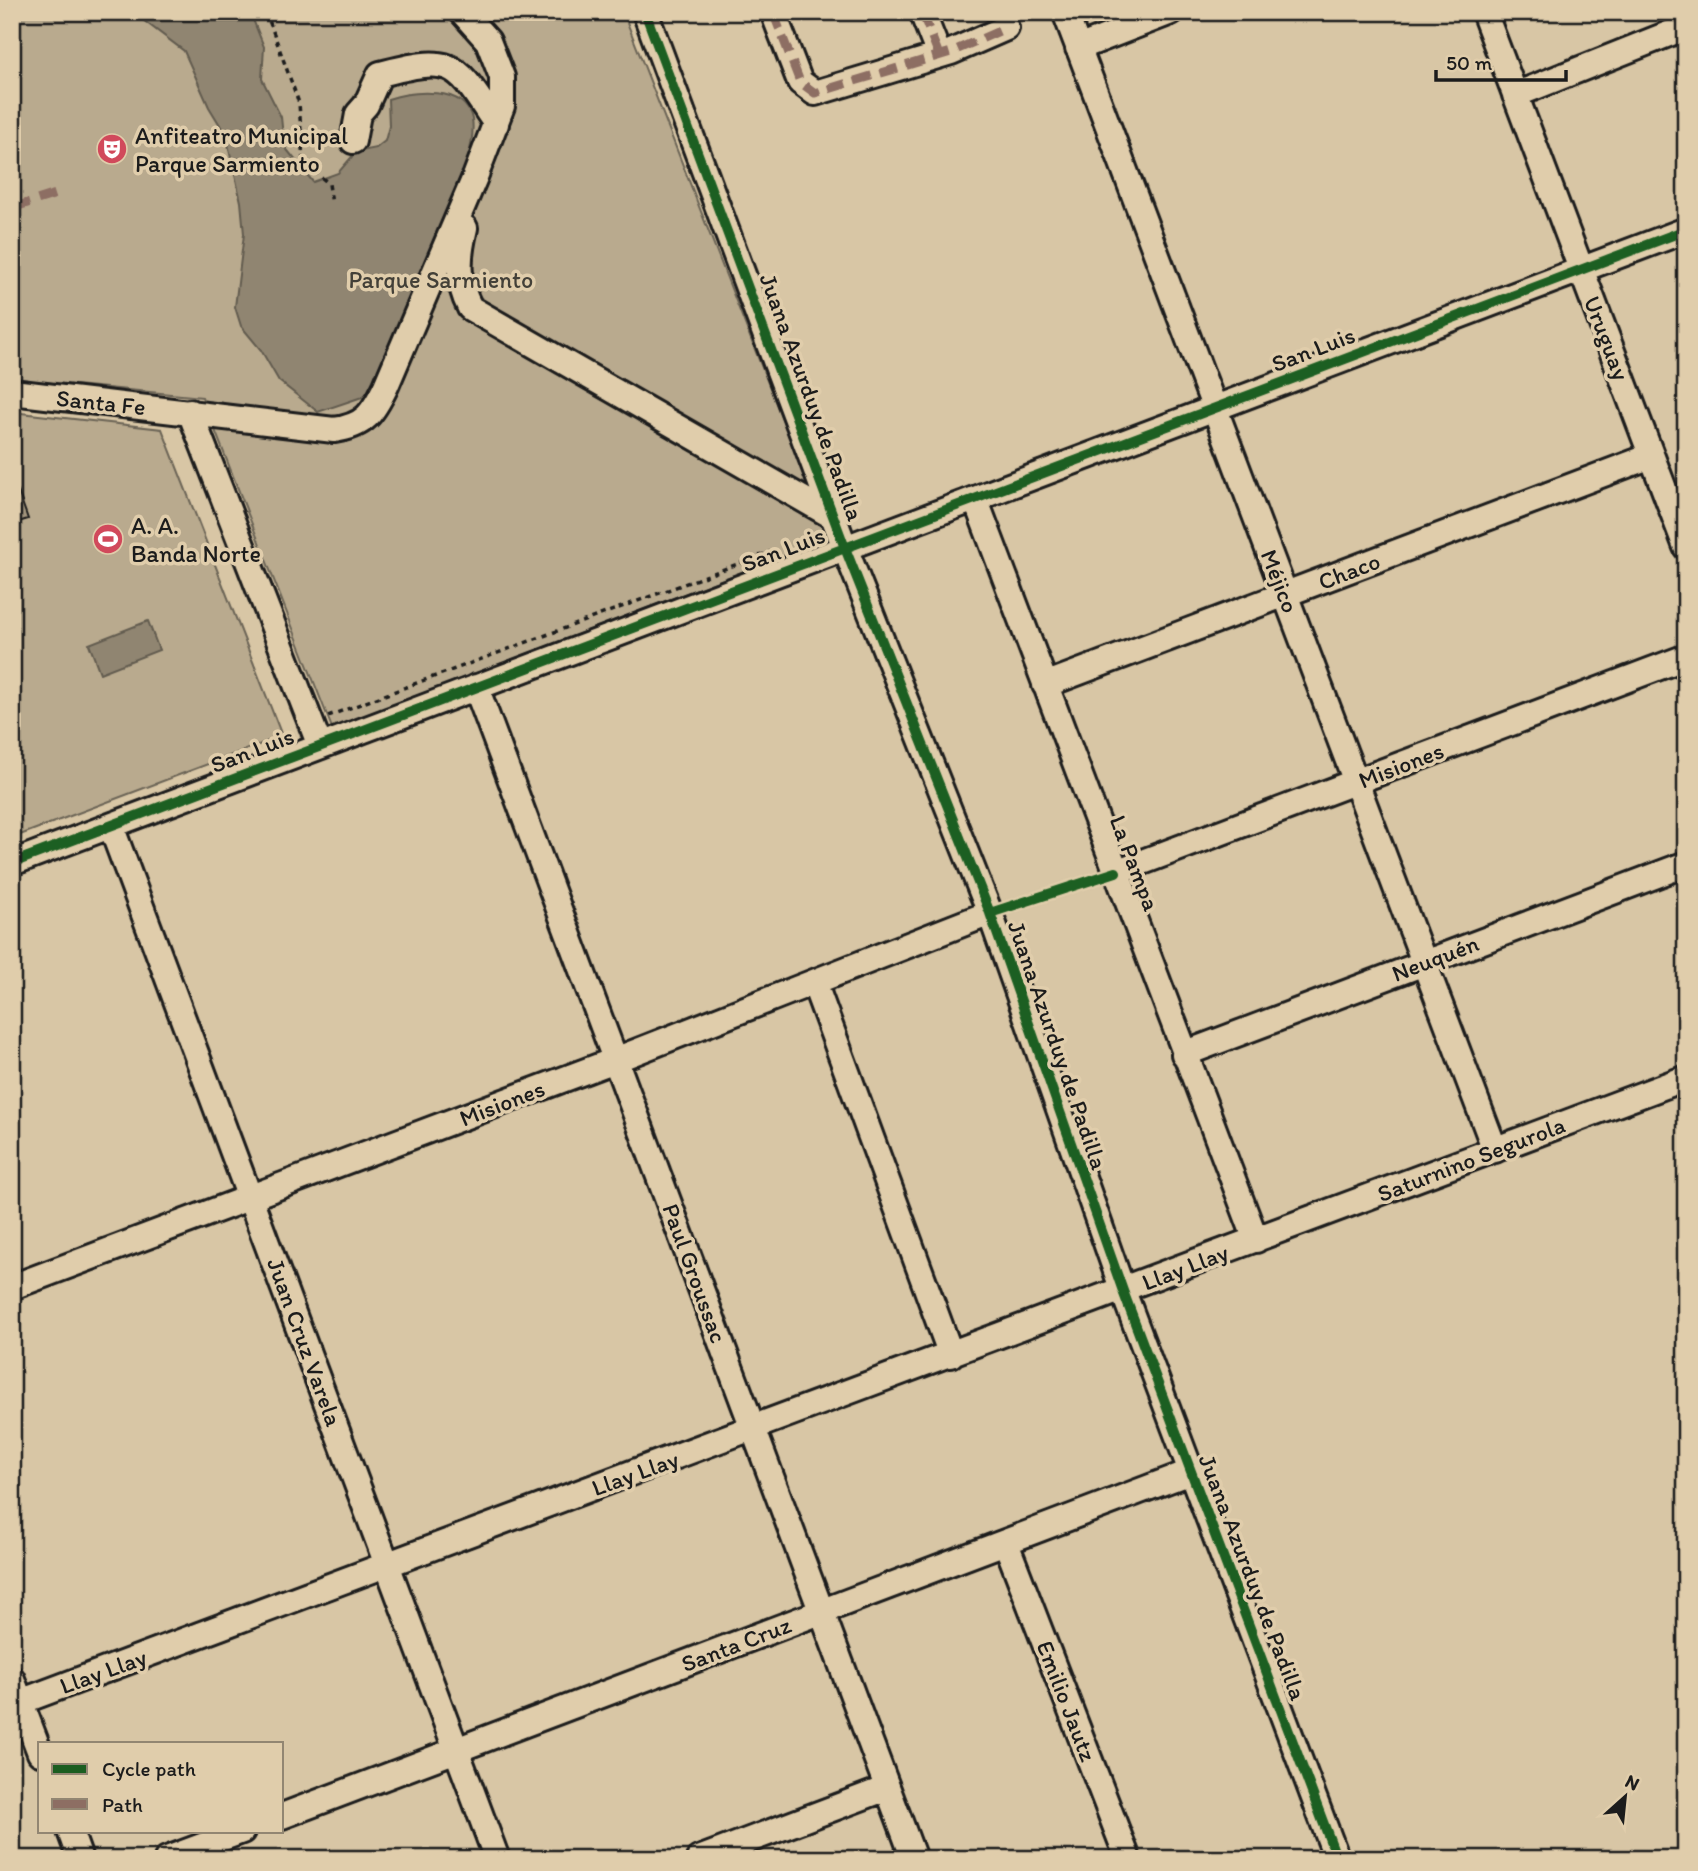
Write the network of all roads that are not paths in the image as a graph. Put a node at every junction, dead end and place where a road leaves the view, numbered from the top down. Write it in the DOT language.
graph roads {
  1 [pos="462,12"];
  2 [pos="645,12"];
  3 [pos="773,12"];
  4 [pos="922,12"];
  5 [pos="1065,12"];
  6 [pos="1171,12"];
  7 [pos="1484,12"];
  8 [pos="1686,27"];
  9 [pos="1006,28"];
  10 [pos="1078,48"];
  11 [pos="939,55"];
  12 [pos="1515,95"];
  13 [pos="496,124"];
  14 [pos="354,141"];
  15 [pos="475,177"];
  16 [pos="1686,230"];
  17 [pos="1581,270"];
  18 [pos="12,392"];
  19 [pos="1214,408"];
  20 [pos="190,412"];
  21 [pos="1651,456"];
  22 [pos="975,501"];
  23 [pos="834,517"];
  24 [pos="1686,547"];
  25 [pos="845,548"];
  26 [pos="1285,595"];
  27 [pos="1686,657"];
  28 [pos="1045,685"];
  29 [pos="476,687"];
  30 [pos="320,746"];
  31 [pos="1356,783"];
  32 [pos="111,826"];
  33 [pos="12,863"];
  34 [pos="1686,864"];
  35 [pos="1116,872"];
  36 [pos="989,913"];
  37 [pos="1424,962"];
  38 [pos="814,982"];
  39 [pos="1184,1054"];
  40 [pos="615,1060"];
  41 [pos="1686,1078"];
  42 [pos="1495,1150"];
  43 [pos="251,1197"];
  44 [pos="1256,1240"];
  45 [pos="12,1287"];
  46 [pos="1123,1291"];
  47 [pos="951,1355"];
  48 [pos="753,1429"];
  49 [pos="1191,1472"];
  50 [pos="1006,1543"];
  51 [pos="388,1565"];
  52 [pos="822,1611"];
  53 [pos="12,1679"];
  54 [pos="17,1704"];
  55 [pos="38,1749"];
  56 [pos="457,1749"];
  57 [pos="887,1788"];
  58 [pos="284,1815"];
  59 [pos="69,1832"];
  60 [pos="239,1832"];
  61 [pos="80,1859"];
  62 [pos="167,1859"];
  63 [pos="497,1859"];
  64 [pos="699,1859"];
  65 [pos="914,1859"];
  66 [pos="1128,1859"];
  67 [pos="1337,1859"];
  1 -- 13 [label="street"];
  2 -- 23 [label="street, Juana Azurduy de Padilla"];
  3 -- 11 [label="street"];
  4 -- 11 [label="street"];
  5 -- 10 [label="street, Méjico"];
  6 -- 10 [label="street"];
  7 -- 12 [label="street, Uruguay"];
  8 -- 12 [label="street"];
  9 -- 11 [label="street"];
  10 -- 19 [label="street, Méjico"];
  12 -- 17 [label="street, Uruguay"];
  13 -- 14 [label="street"];
  13 -- 15 [label="street"];
  15 -- 20 [label="street, Santa Fe"];
  15 -- 23 [label="street"];
  16 -- 17 [label="street, San Luis"];
  17 -- 19 [label="street, San Luis"];
  17 -- 21 [label="street, Uruguay"];
  18 -- 20 [label="street, Santa Fe"];
  19 -- 22 [label="street, San Luis"];
  19 -- 26 [label="street, Méjico"];
  20 -- 30 [label="street"];
  21 -- 24 [label="street, Uruguay"];
  21 -- 26 [label="street, Chaco"];
  22 -- 25 [label="street, San Luis"];
  22 -- 28 [label="street, La Pampa"];
  23 -- 25 [label="street, Juana Azurduy de Padilla"];
  25 -- 29 [label="street, San Luis"];
  25 -- 36 [label="street, Juana Azurduy de Padilla"];
  26 -- 28 [label="street, Chaco"];
  26 -- 31 [label="street, Méjico"];
  27 -- 31 [label="street, Misiones"];
  28 -- 35 [label="street, La Pampa"];
  29 -- 30 [label="street, San Luis"];
  29 -- 40 [label="street, Paul Groussac"];
  30 -- 32 [label="street, San Luis"];
  31 -- 35 [label="street, Misiones"];
  31 -- 37 [label="street, Méjico"];
  32 -- 33 [label="street, San Luis"];
  32 -- 43 [label="street, Juan Cruz Varela"];
  34 -- 37 [label="street, Neuquén"];
  35 -- 39 [label="street, La Pampa"];
  36 -- 38 [label="street, Misiones"];
  36 -- 46 [label="street, Juana Azurduy de Padilla"];
  37 -- 39 [label="street, Neuquén"];
  37 -- 42 [label="street, Méjico"];
  38 -- 40 [label="street, Misiones"];
  38 -- 47 [label="street"];
  39 -- 44 [label="street, La Pampa"];
  40 -- 43 [label="street, Misiones"];
  40 -- 48 [label="street, Paul Groussac"];
  41 -- 42 [label="street, Saturnino Segurola"];
  42 -- 44 [label="street, Saturnino Segurola"];
  43 -- 45 [label="street, Misiones"];
  43 -- 51 [label="street, Juan Cruz Varela"];
  44 -- 46 [label="street, Llay Llay"];
  46 -- 47 [label="street, Llay Llay"];
  46 -- 49 [label="street, Juana Azurduy de Padilla"];
  47 -- 48 [label="street, Llay Llay"];
  48 -- 51 [label="street, Llay Llay"];
  48 -- 52 [label="street, Paul Groussac"];
  49 -- 50 [label="street, Santa Cruz"];
  49 -- 67 [label="street, Juana Azurduy de Padilla"];
  50 -- 52 [label="street, Santa Cruz"];
  50 -- 66 [label="street, Emilio Jautz"];
  51 -- 54 [label="street, Llay Llay"];
  51 -- 56 [label="street, Juan Cruz Varela"];
  52 -- 56 [label="street, Santa Cruz"];
  52 -- 57 [label="street, Paul Groussac"];
  53 -- 54 [label="street"];
  54 -- 55 [label="street"];
  56 -- 58 [label="street, Santa Cruz"];
  56 -- 63 [label="street, Juan Cruz Varela"];
  57 -- 64 [label="street"];
  57 -- 65 [label="street, Paul Groussac"];
  59 -- 61 [label="street"];
  60 -- 62 [label="street"];
}
